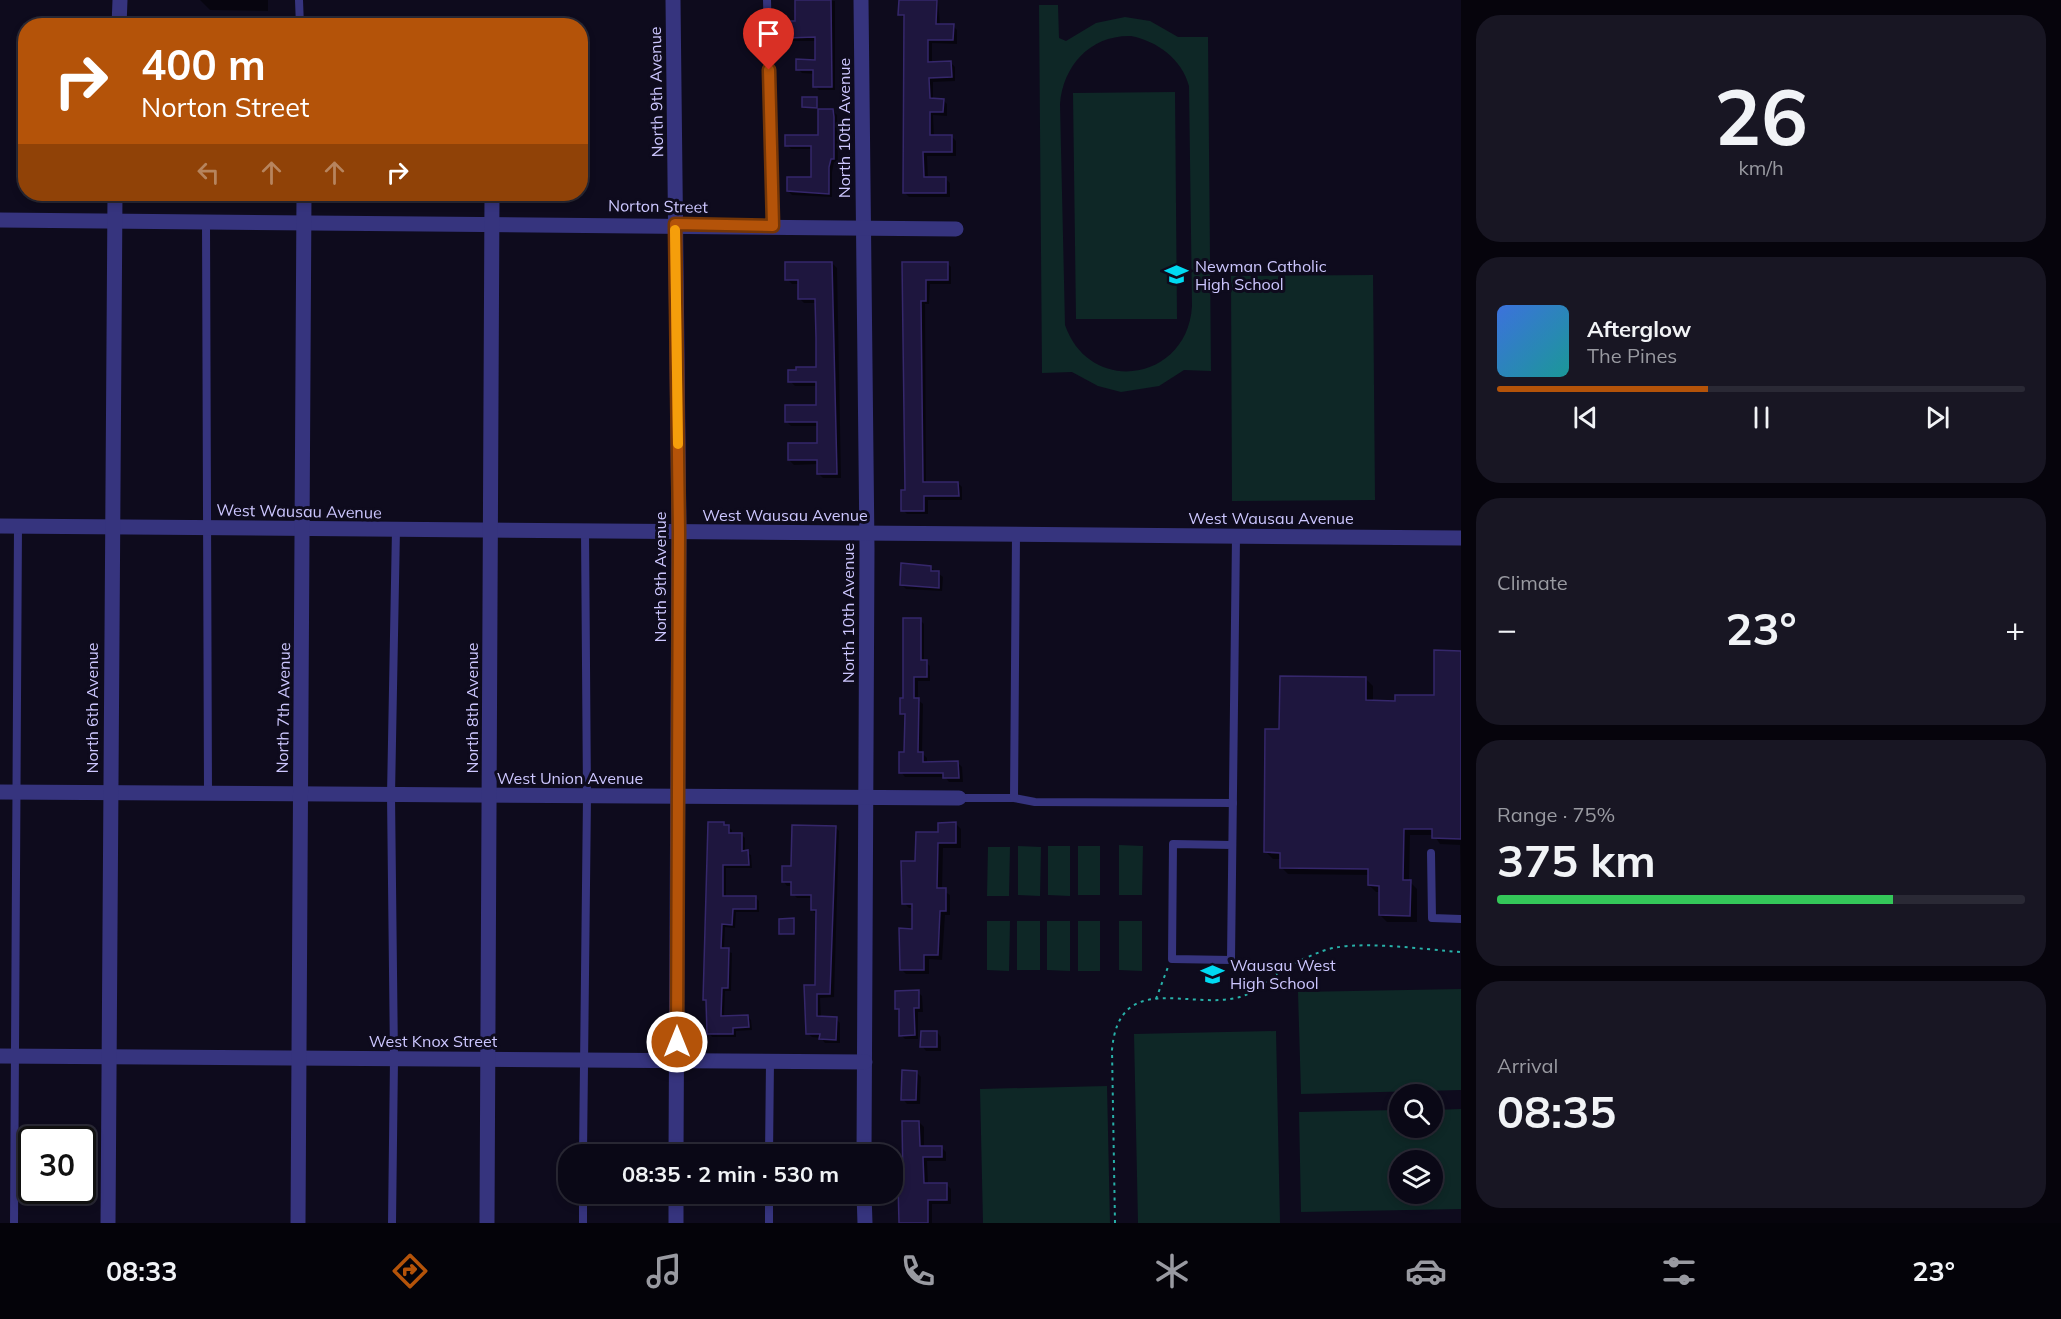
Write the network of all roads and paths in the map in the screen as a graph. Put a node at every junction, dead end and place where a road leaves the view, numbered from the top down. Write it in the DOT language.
graph roads {
  1 [pos="120,0"];
  2 [pos="299,0"];
  3 [pos="673,0"];
  4 [pos="767,0"];
  5 [pos="861,0"];
  6 [pos="119,18"];
  7 [pos="300,18"];
  8 [pos="115,201"];
  9 [pos="304,201"];
  10 [pos="492,201"];
  11 [pos="0,220"];
  12 [pos="114,222"];
  13 [pos="206,223"];
  14 [pos="491,223"];
  15 [pos="303,224"];
  16 [pos="675,224"];
  17 [pos="773,226"];
  18 [pos="862,227"];
  19 [pos="956,229"];
  20 [pos="0,526"];
  21 [pos="18,526"];
  22 [pos="111,527"];
  23 [pos="207,528"];
  24 [pos="302,529"];
  25 [pos="396,530"];
  26 [pos="489,530"];
  27 [pos="585,531"];
  28 [pos="679,532"];
  29 [pos="866,534"];
  30 [pos="1016,535"];
  31 [pos="1236,536"];
  32 [pos="1461,538"];
  33 [pos="0,792"];
  34 [pos="17,792"];
  35 [pos="110,793"];
  36 [pos="208,794"];
  37 [pos="300,794"];
  38 [pos="391,795"];
  39 [pos="489,795"];
  40 [pos="587,796"];
  41 [pos="678,796"];
  42 [pos="864,797"];
  43 [pos="959,798"];
  44 [pos="1014,798"];
  45 [pos="1233,803"];
  46 [pos="1232,845"];
  47 [pos="1431,853"];
  48 [pos="1461,919"];
  49 [pos="1461,952"];
  50 [pos="1172,959"];
  51 [pos="1156,999"];
  52 [pos="7,1057"];
  53 [pos="110,1057"];
  54 [pos="299,1058"];
  55 [pos="394,1059"];
  56 [pos="489,1059"];
  57 [pos="584,1060"];
  58 [pos="677,1060"];
  59 [pos="770,1061"];
  60 [pos="865,1062"];
  61 [pos="583,1144"];
  62 [pos="676,1144"];
  63 [pos="769,1144"];
  64 [pos="864,1144"];
  65 [pos="583,1204"];
  66 [pos="676,1204"];
  67 [pos="769,1204"];
  68 [pos="864,1204"];
  69 [pos="14,1223"];
  70 [pos="108,1223"];
  71 [pos="298,1223"];
  72 [pos="392,1223"];
  73 [pos="487,1223"];
  74 [pos="583,1223"];
  75 [pos="676,1223"];
  76 [pos="769,1223"];
  77 [pos="865,1223"];
  78 [pos="1115,1223"];
  1 -- 6 [label="street"];
  2 -- 7 [label="lane"];
  3 -- 16 [label="street, North 9th Avenue"];
  4 -- 17 [label="lane"];
  5 -- 18 [label="street, North 10th Avenue"];
  8 -- 12 [label="street, North 6th Avenue"];
  9 -- 15 [label="street, North 7th Avenue"];
  10 -- 14 [label="street, North 8th Avenue"];
  11 -- 12 [label="street, Norton Street"];
  12 -- 13 [label="street, Norton Street"];
  12 -- 22 [label="street, North 6th Avenue"];
  13 -- 15 [label="street, Norton Street"];
  13 -- 23 [label="lane"];
  14 -- 15 [label="street, Norton Street"];
  14 -- 16 [label="street, Norton Street"];
  14 -- 26 [label="street, North 8th Avenue"];
  15 -- 24 [label="street, North 7th Avenue"];
  16 -- 17 [label="street, Norton Street"];
  16 -- 28 [label="street, North 9th Avenue"];
  17 -- 18 [label="street, Norton Street"];
  18 -- 19 [label="street, Norton Street"];
  18 -- 29 [label="street, North 10th Avenue"];
  20 -- 21 [label="street, West Wausau Avenue"];
  21 -- 22 [label="street, West Wausau Avenue"];
  21 -- 34 [label="lane"];
  22 -- 23 [label="street, West Wausau Avenue"];
  22 -- 35 [label="street, North 6th Avenue"];
  23 -- 24 [label="street, West Wausau Avenue"];
  23 -- 36 [label="lane"];
  24 -- 25 [label="street, West Wausau Avenue"];
  24 -- 37 [label="street, North 7th Avenue"];
  25 -- 26 [label="street, West Wausau Avenue"];
  25 -- 38 [label="lane"];
  26 -- 27 [label="street, West Wausau Avenue"];
  26 -- 39 [label="street, North 8th Avenue"];
  27 -- 28 [label="street, West Wausau Avenue"];
  27 -- 40 [label="lane"];
  28 -- 29 [label="street, West Wausau Avenue"];
  28 -- 41 [label="street, North 9th Avenue"];
  29 -- 30 [label="street, West Wausau Avenue"];
  29 -- 42 [label="street, North 10th Avenue"];
  30 -- 31 [label="street, West Wausau Avenue"];
  30 -- 44 [label="lane"];
  31 -- 32 [label="street, West Wausau Avenue"];
  31 -- 45 [label="lane"];
  33 -- 34 [label="street, West Union Avenue"];
  34 -- 35 [label="street, West Union Avenue"];
  34 -- 52 [label="lane"];
  35 -- 36 [label="street, West Union Avenue"];
  35 -- 53 [label="street, North 6th Avenue"];
  36 -- 37 [label="street, West Union Avenue"];
  37 -- 38 [label="street, West Union Avenue"];
  37 -- 54 [label="street, North 7th Avenue"];
  38 -- 39 [label="street, West Union Avenue"];
  38 -- 55 [label="lane"];
  39 -- 40 [label="street, West Union Avenue"];
  39 -- 56 [label="street, North 8th Avenue"];
  40 -- 41 [label="street, West Union Avenue"];
  40 -- 57 [label="lane"];
  41 -- 42 [label="street, West Union Avenue"];
  41 -- 58 [label="street, North 9th Avenue"];
  42 -- 43 [label="street, West Union Avenue"];
  42 -- 60 [label="street, North 10th Avenue"];
  43 -- 44 [label="lane"];
  44 -- 45 [label="lane"];
  45 -- 46 [label="lane"];
  46 -- 50 [label="lane"];
  46 -- 50 [label="lane"];
  47 -- 48 [label="lane"];
  49 -- 51 [label="path"];
  50 -- 51 [label="path"];
  51 -- 78 [label="path"];
  52 -- 53 [label="street, West Knox Street"];
  52 -- 69 [label="lane"];
  53 -- 54 [label="street, West Knox Street"];
  53 -- 70 [label="street, North 6th Avenue"];
  54 -- 55 [label="street, West Knox Street"];
  54 -- 71 [label="street, North 7th Avenue"];
  55 -- 56 [label="street, West Knox Street"];
  55 -- 72 [label="lane"];
  56 -- 57 [label="street, West Knox Street"];
  56 -- 73 [label="street, North 8th Avenue"];
  57 -- 58 [label="street, West Knox Street"];
  57 -- 61 [label="lane"];
  58 -- 59 [label="street, West Knox Street"];
  58 -- 62 [label="street, North 9th Avenue"];
  59 -- 60 [label="street, West Knox Street"];
  59 -- 63 [label="lane"];
  60 -- 64 [label="street, North 10th Avenue"];
  65 -- 74 [label="lane"];
  66 -- 75 [label="street"];
  67 -- 76 [label="lane"];
  68 -- 77 [label="street"];
}
